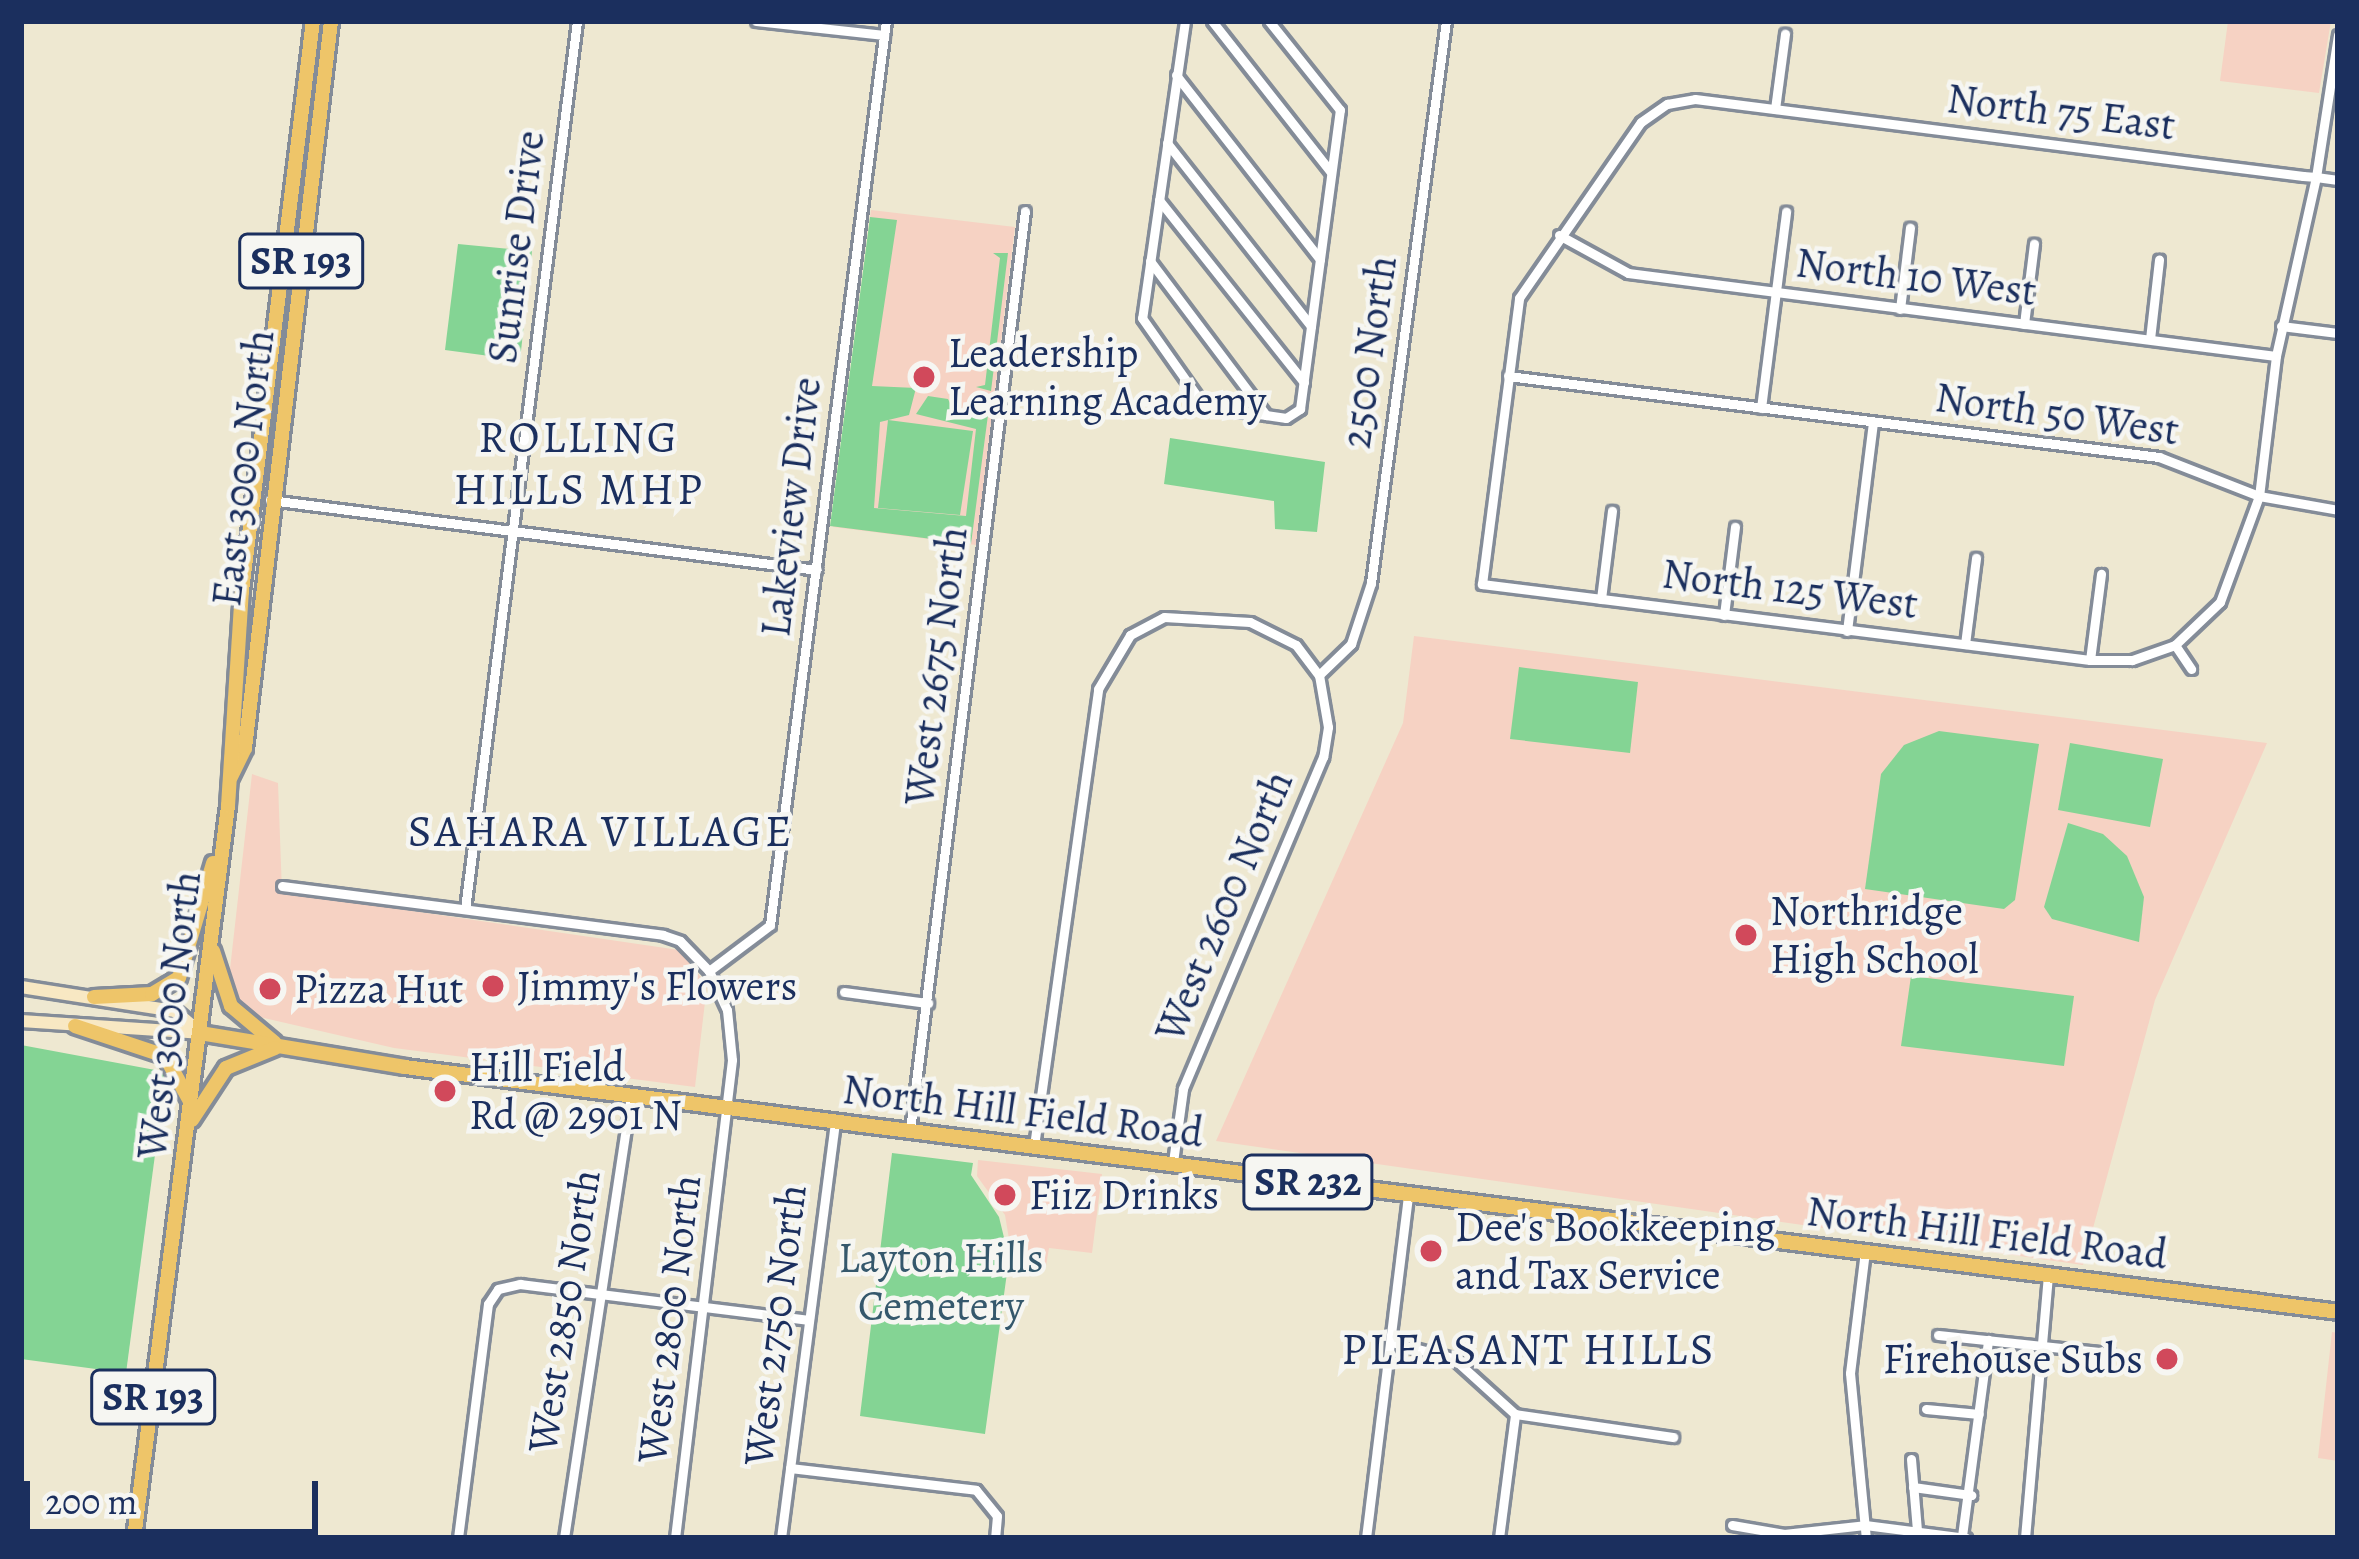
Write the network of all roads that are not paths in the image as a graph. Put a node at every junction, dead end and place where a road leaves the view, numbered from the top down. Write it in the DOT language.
graph roads {
  1 [pos="314,21"];
  2 [pos="331,21"];
  3 [pos="578,21"];
  4 [pos="756,21"];
  5 [pos="886,21"];
  6 [pos="1185,21"];
  7 [pos="1212,21"];
  8 [pos="1270,21"];
  9 [pos="1446,21"];
  10 [pos="884,34"];
  11 [pos="1785,34"];
  12 [pos="2338,35"];
  13 [pos="1176,75"];
  14 [pos="1775,109"];
  15 [pos="1167,143"];
  16 [pos="1332,173"];
  17 [pos="2316,177"];
  18 [pos="2338,180"];
  19 [pos="1159,200"];
  20 [pos="1025,211"];
  21 [pos="1786,212"];
  22 [pos="1910,228"];
  23 [pos="1559,235"];
  24 [pos="2034,244"];
  25 [pos="1320,259"];
  26 [pos="2159,260"];
  27 [pos="1150,261"];
  28 [pos="1775,293"];
  29 [pos="1900,309"];
  30 [pos="2024,324"];
  31 [pos="1311,326"];
  32 [pos="2281,326"];
  33 [pos="2338,333"];
  34 [pos="2150,339"];
  35 [pos="2276,356"];
  36 [pos="1508,376"];
  37 [pos="1304,382"];
  38 [pos="265,402"];
  39 [pos="1761,408"];
  40 [pos="1267,416"];
  41 [pos="1874,422"];
  42 [pos="2259,496"];
  43 [pos="252,500"];
  44 [pos="270,500"];
  45 [pos="2338,509"];
  46 [pos="1612,511"];
  47 [pos="1735,527"];
  48 [pos="512,529"];
  49 [pos="1976,557"];
  50 [pos="817,570"];
  51 [pos="2101,574"];
  52 [pos="1482,584"];
  53 [pos="1601,599"];
  54 [pos="1724,615"];
  55 [pos="1847,631"];
  56 [pos="1965,644"];
  57 [pos="2175,645"];
  58 [pos="2090,660"];
  59 [pos="2191,669"];
  60 [pos="1319,676"];
  61 [pos="232,777"];
  62 [pos="228,806"];
  63 [pos="282,886"];
  64 [pos="464,909"];
  65 [pos="211,945"];
  66 [pos="709,971"];
  67 [pos="21,987"];
  68 [pos="844,992"];
  69 [pos="94,997"];
  70 [pos="928,1003"];
  71 [pos="21,1021"];
  72 [pos="75,1026"];
  73 [pos="200,1033"];
  74 [pos="279,1046"];
  75 [pos="631,1094"];
  76 [pos="192,1105"];
  77 [pos="728,1108"];
  78 [pos="835,1120"];
  79 [pos="189,1125"];
  80 [pos="910,1130"];
  81 [pos="1034,1146"];
  82 [pos="1173,1162"];
  83 [pos="1408,1195"];
  84 [pos="1865,1251"];
  85 [pos="2048,1275"];
  86 [pos="598,1293"];
  87 [pos="703,1306"];
  88 [pos="2338,1312"];
  89 [pos="809,1320"];
  90 [pos="1938,1335"];
  91 [pos="1988,1340"];
  92 [pos="1391,1342"];
  93 [pos="2042,1346"];
  94 [pos="2109,1353"];
  95 [pos="1926,1409"];
  96 [pos="1515,1414"];
  97 [pos="1979,1414"];
  98 [pos="1672,1437"];
  99 [pos="1911,1459"];
  100 [pos="790,1468"];
  101 [pos="1913,1487"];
  102 [pos="1971,1495"];
  103 [pos="1732,1525"];
  104 [pos="1865,1525"];
  105 [pos="1917,1531"];
  106 [pos="1964,1537"];
  107 [pos="134,1538"];
  108 [pos="458,1538"];
  109 [pos="564,1538"];
  110 [pos="675,1538"];
  111 [pos="781,1538"];
  112 [pos="995,1538"];
  113 [pos="1366,1538"];
  114 [pos="1498,1538"];
  115 [pos="1866,1538"];
  116 [pos="2025,1538"];
  1 -- 38 [label="main road, East 3000 North / SR 193"];
  2 -- 44 [label="main road, East 3000 North / SR 193"];
  3 -- 48 [label="street, Sunrise Drive"];
  4 -- 10 [label="street"];
  5 -- 10 [label="street, Lakeview Drive"];
  6 -- 13 [label="street"];
  7 -- 16 [label="street"];
  8 -- 16 [label="street"];
  9 -- 60 [label="street, 2500 North"];
  10 -- 50 [label="street, Lakeview Drive"];
  11 -- 14 [label="street"];
  12 -- 17 [label="street"];
  13 -- 15 [label="street"];
  13 -- 25 [label="street"];
  14 -- 17 [label="street, North 75 East"];
  14 -- 23 [label="street, North 75 East"];
  15 -- 19 [label="street"];
  15 -- 31 [label="street"];
  16 -- 25 [label="street"];
  17 -- 18 [label="street, North 75 East"];
  17 -- 32 [label="street"];
  19 -- 27 [label="street"];
  19 -- 37 [label="street"];
  20 -- 70 [label="street, West 2675 North"];
  21 -- 28 [label="street"];
  22 -- 29 [label="street"];
  23 -- 28 [label="street, North 10 West"];
  23 -- 36 [label="street, North 75 East"];
  24 -- 30 [label="street"];
  25 -- 31 [label="street"];
  26 -- 34 [label="street"];
  27 -- 40 [label="street"];
  27 -- 40 [label="street"];
  28 -- 29 [label="street, North 10 West"];
  28 -- 39 [label="street"];
  29 -- 30 [label="street, North 10 West"];
  30 -- 34 [label="street, North 10 West"];
  31 -- 37 [label="street"];
  32 -- 33 [label="street"];
  32 -- 35 [label="street"];
  34 -- 35 [label="street, North 10 West"];
  35 -- 42 [label="street"];
  36 -- 39 [label="street, North 50 West"];
  36 -- 52 [label="street, North 75 East"];
  37 -- 40 [label="street"];
  38 -- 43 [label="main road, East 3000 North / SR 193"];
  38 -- 44 [label="main road"];
  39 -- 41 [label="street, North 50 West"];
  41 -- 42 [label="street, North 50 West"];
  41 -- 55 [label="street"];
  42 -- 45 [label="street, North 50 West"];
  42 -- 57 [label="street"];
  43 -- 61 [label="main road, West 3000 North / SR 193"];
  44 -- 48 [label="street"];
  44 -- 61 [label="main road, East 3000 North / SR 193"];
  46 -- 53 [label="street"];
  47 -- 54 [label="street"];
  48 -- 50 [label="street"];
  48 -- 64 [label="street, Sunrise Drive"];
  49 -- 56 [label="street"];
  50 -- 66 [label="street, Lakeview Drive"];
  51 -- 58 [label="street"];
  52 -- 53 [label="street, North 125 West"];
  53 -- 54 [label="street, North 125 West"];
  54 -- 55 [label="street, North 125 West"];
  55 -- 56 [label="street, North 125 West"];
  56 -- 58 [label="street, North 125 West"];
  57 -- 58 [label="street, North 125 West"];
  57 -- 59 [label="street"];
  60 -- 81 [label="street"];
  60 -- 82 [label="street, West 2600 North"];
  61 -- 62 [label="main road, West 3000 North / SR 193"];
  62 -- 65 [label="main road, West 3000 North / SR 193"];
  62 -- 69 [label="main road"];
  63 -- 64 [label="street"];
  64 -- 66 [label="street"];
  65 -- 73 [label="main road, West 3000 North / SR 193"];
  65 -- 74 [label="main road"];
  66 -- 77 [label="street, West 2800 North"];
  67 -- 69 [label="main road, SR 232"];
  68 -- 70 [label="street"];
  69 -- 73 [label="main road, SR 232"];
  70 -- 80 [label="street, West 2675 North"];
  71 -- 72 [label="main road, SR 232"];
  72 -- 73 [label="main road, SR 232"];
  72 -- 76 [label="main road"];
  73 -- 74 [label="main road, North Hill Field Road / SR 232"];
  73 -- 76 [label="main road, West 3000 North / SR 193"];
  74 -- 75 [label="main road, North Hill Field Road / SR 232"];
  74 -- 79 [label="main road"];
  75 -- 77 [label="main road, North Hill Field Road / SR 232"];
  75 -- 86 [label="street, West 2850 North"];
  76 -- 79 [label="main road, West 3000 North / SR 193"];
  77 -- 78 [label="main road, North Hill Field Road / SR 232"];
  77 -- 87 [label="street, West 2800 North"];
  78 -- 80 [label="main road, North Hill Field Road / SR 232"];
  78 -- 89 [label="street, West 2750 North"];
  79 -- 107 [label="main road, West 3000 North / SR 193"];
  80 -- 81 [label="main road, North Hill Field Road / SR 232"];
  81 -- 82 [label="main road, North Hill Field Road / SR 232"];
  82 -- 83 [label="main road, North Hill Field Road / SR 232"];
  83 -- 84 [label="main road, North Hill Field Road / SR 232"];
  83 -- 92 [label="street"];
  84 -- 85 [label="main road, North Hill Field Road / SR 232"];
  84 -- 104 [label="street"];
  85 -- 88 [label="main road, North Hill Field Road / SR 232"];
  85 -- 93 [label="street"];
  86 -- 87 [label="street"];
  86 -- 108 [label="street"];
  86 -- 109 [label="street, West 2850 North"];
  87 -- 89 [label="street"];
  87 -- 110 [label="street, West 2800 North"];
  89 -- 100 [label="street, West 2750 North"];
  90 -- 91 [label="street"];
  91 -- 93 [label="street"];
  91 -- 97 [label="street"];
  92 -- 96 [label="street"];
  92 -- 113 [label="street"];
  93 -- 94 [label="street"];
  93 -- 116 [label="street"];
  95 -- 97 [label="street"];
  96 -- 98 [label="street"];
  96 -- 114 [label="street"];
  97 -- 102 [label="street"];
  99 -- 101 [label="street"];
  100 -- 111 [label="street, West 2750 North"];
  100 -- 112 [label="street"];
  101 -- 102 [label="street"];
  101 -- 105 [label="street"];
  102 -- 106 [label="street"];
  103 -- 104 [label="street"];
  104 -- 105 [label="street"];
  104 -- 115 [label="street"];
  105 -- 106 [label="street"];
}
